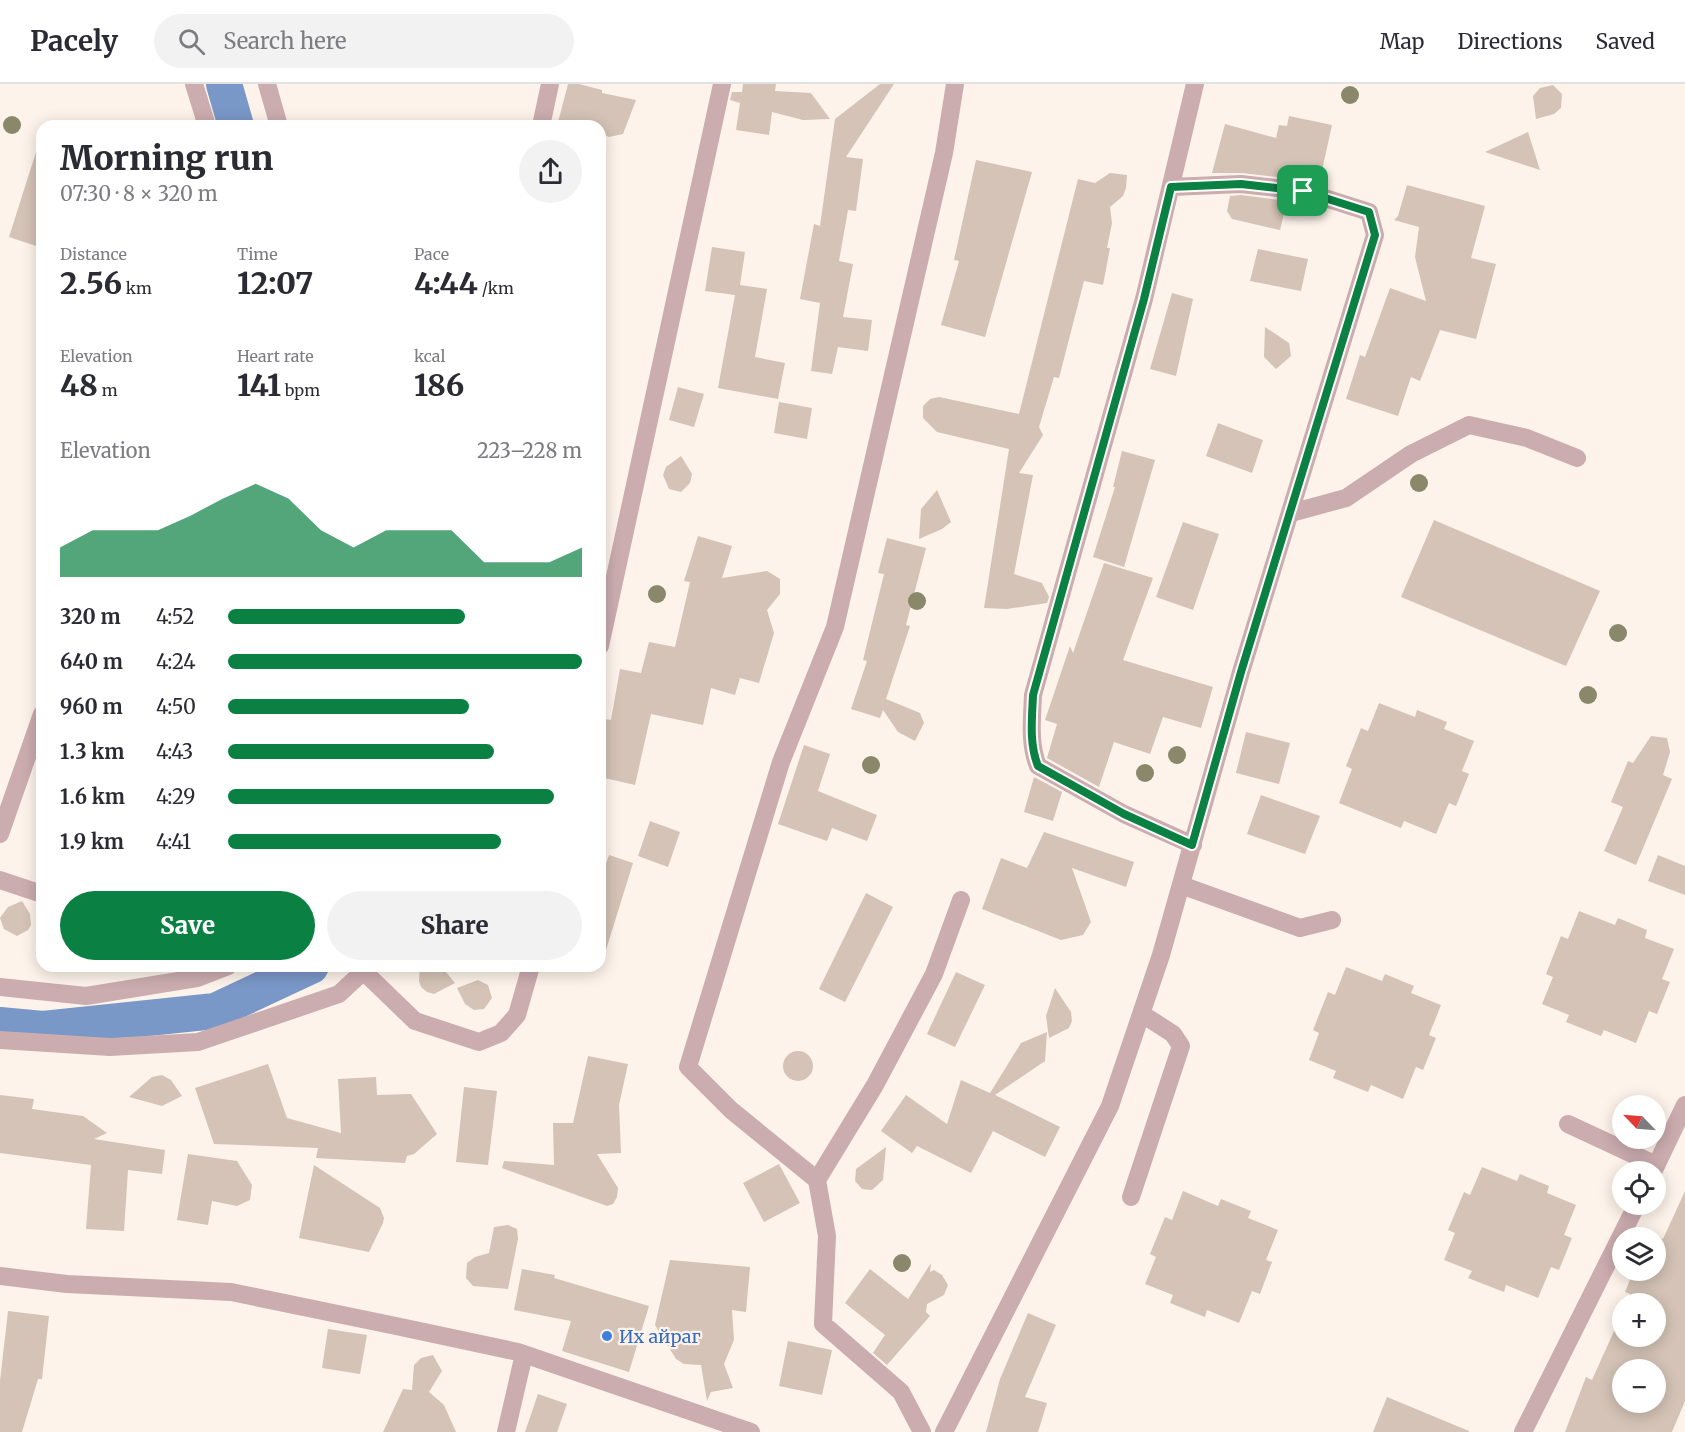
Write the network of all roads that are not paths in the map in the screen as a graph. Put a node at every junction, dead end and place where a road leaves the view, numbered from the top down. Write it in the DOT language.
graph roads {
  1 [pos="194,84"];
  2 [pos="267,84"];
  3 [pos="550,84"];
  4 [pos="722,84"];
  5 [pos="955,84"];
  6 [pos="1195,84"];
  7 [pos="205,120"];
  8 [pos="277,120"];
  9 [pos="542,120"];
  10 [pos="1171,187"];
  11 [pos="1577,458"];
  12 [pos="1291,513"];
  13 [pos="606,618"];
  14 [pos="36,731"];
  15 [pos="0,834"];
  16 [pos="1192,845"];
  17 [pos="0,880"];
  18 [pos="1181,885"];
  19 [pos="36,892"];
  20 [pos="961,900"];
  21 [pos="1332,920"];
  22 [pos="212,972"];
  23 [pos="359,972"];
  24 [pos="367,972"];
  25 [pos="529,972"];
  26 [pos="0,987"];
  27 [pos="1142,1014"];
  28 [pos="0,1040"];
  29 [pos="1685,1105"];
  30 [pos="1568,1124"];
  31 [pos="1640,1161"];
  32 [pos="1657,1161"];
  33 [pos="817,1180"];
  34 [pos="1131,1197"];
  35 [pos="1631,1215"];
  36 [pos="0,1276"];
  37 [pos="524,1354"];
  38 [pos="506,1432"];
  39 [pos="751,1432"];
  40 [pos="922,1432"];
  41 [pos="944,1432"];
  42 [pos="1523,1432"];
  1 -- 7 [label="street"];
  2 -- 8 [label="street"];
  3 -- 9 [label="street"];
  4 -- 13 [label="street"];
  5 -- 33 [label="street"];
  6 -- 10 [label="street"];
  10 -- 12 [label="street"];
  10 -- 16 [label="street"];
  11 -- 12 [label="street"];
  12 -- 16 [label="street"];
  14 -- 15 [label="street"];
  16 -- 18 [label="street"];
  17 -- 19 [label="street"];
  18 -- 21 [label="street"];
  18 -- 27 [label="street"];
  20 -- 33 [label="street"];
  22 -- 26 [label="street"];
  23 -- 28 [label="street"];
  24 -- 25 [label="street"];
  27 -- 34 [label="street"];
  27 -- 41 [label="street"];
  29 -- 32 [label="street"];
  30 -- 31 [label="street"];
  33 -- 40 [label="street"];
  35 -- 42 [label="street"];
  36 -- 37 [label="street"];
  37 -- 38 [label="street"];
  37 -- 39 [label="street"];
}
